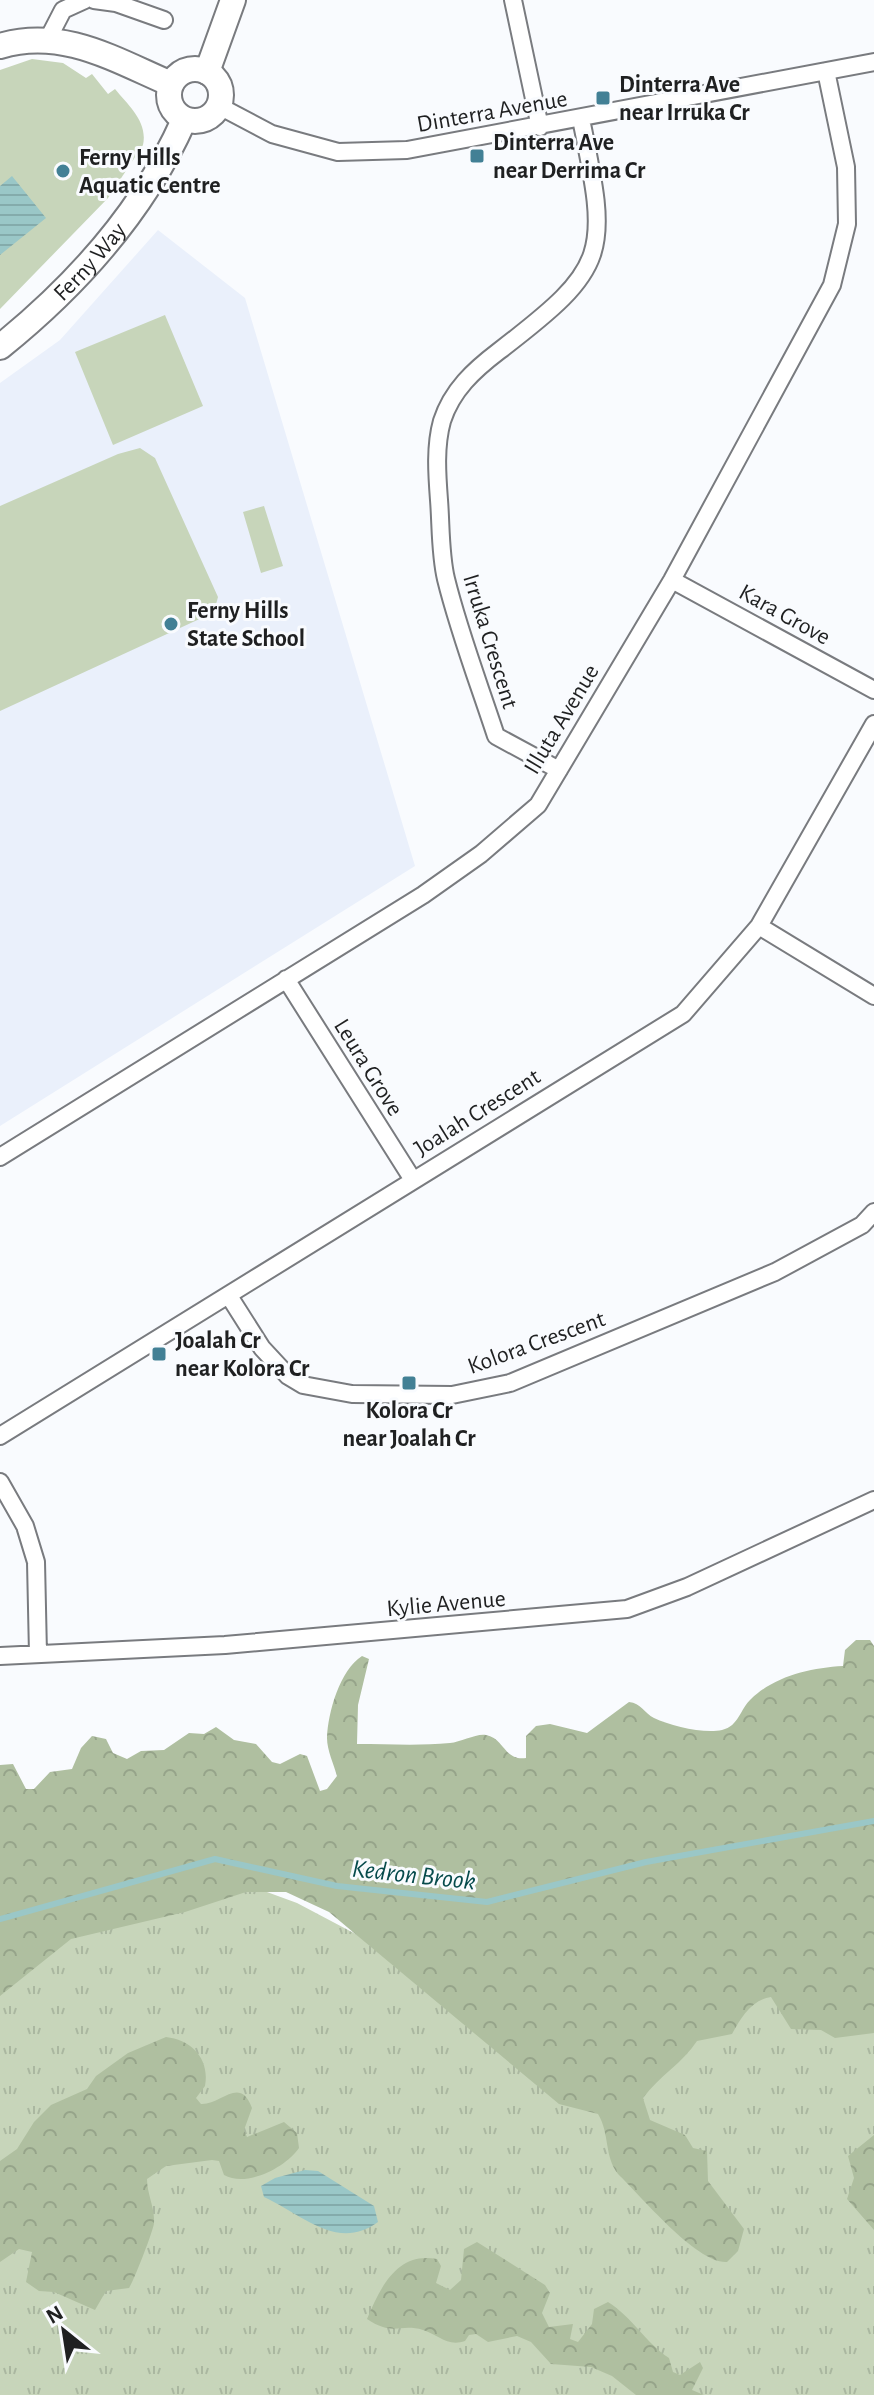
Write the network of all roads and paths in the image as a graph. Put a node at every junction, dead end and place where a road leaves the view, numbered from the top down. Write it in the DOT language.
graph roads {
  1 [pos="85,0"];
  2 [pos="94,0"];
  3 [pos="233,0"];
  4 [pos="513,0"];
  5 [pos="164,20"];
  6 [pos="48,39"];
  7 [pos="0,46"];
  8 [pos="874,62"];
  9 [pos="826,71"];
  10 [pos="207,72"];
  11 [pos="171,84"];
  12 [pos="219,106"];
  13 [pos="581,119"];
  14 [pos="184,120"];
  15 [pos="540,127"];
  16 [pos="0,347"];
  17 [pos="672,580"];
  18 [pos="874,690"];
  19 [pos="874,724"];
  20 [pos="559,770"];
  21 [pos="759,926"];
  22 [pos="286,979"];
  23 [pos="874,996"];
  24 [pos="0,1157"];
  25 [pos="413,1180"];
  26 [pos="874,1212"];
  27 [pos="229,1296"];
  28 [pos="0,1436"];
  29 [pos="0,1482"];
  30 [pos="874,1500"];
  31 [pos="38,1654"];
  32 [pos="0,1656"];
  1 -- 6 [label="street"];
  2 -- 5 [label="street"];
  3 -- 10 [label="street"];
  4 -- 15 [label="street"];
  6 -- 7 [label="street"];
  6 -- 11 [label="street"];
  8 -- 9 [label="street, Dinterra Avenue"];
  9 -- 13 [label="street, Dinterra Avenue"];
  9 -- 17 [label="street, Illuta Avenue"];
  10 -- 11 [label="street"];
  10 -- 12 [label="street"];
  11 -- 14 [label="street"];
  12 -- 14 [label="street"];
  12 -- 15 [label="street, Dinterra Avenue"];
  13 -- 15 [label="street, Dinterra Avenue"];
  13 -- 20 [label="street, Irruka Crescent"];
  14 -- 16 [label="street, Ferny Way"];
  17 -- 18 [label="street, Kara Grove"];
  17 -- 20 [label="street, Illuta Avenue"];
  19 -- 21 [label="street, Joalah Crescent"];
  20 -- 22 [label="street, Illuta Avenue"];
  21 -- 23 [label="street"];
  21 -- 25 [label="street, Joalah Crescent"];
  22 -- 24 [label="street, Illuta Avenue"];
  22 -- 25 [label="street, Leura Grove"];
  25 -- 27 [label="street, Joalah Crescent"];
  26 -- 27 [label="street, Kolora Crescent"];
  27 -- 28 [label="street, Joalah Crescent"];
  29 -- 31 [label="street"];
  30 -- 31 [label="street, Kylie Avenue"];
  31 -- 32 [label="street, Kylie Avenue"];
}
